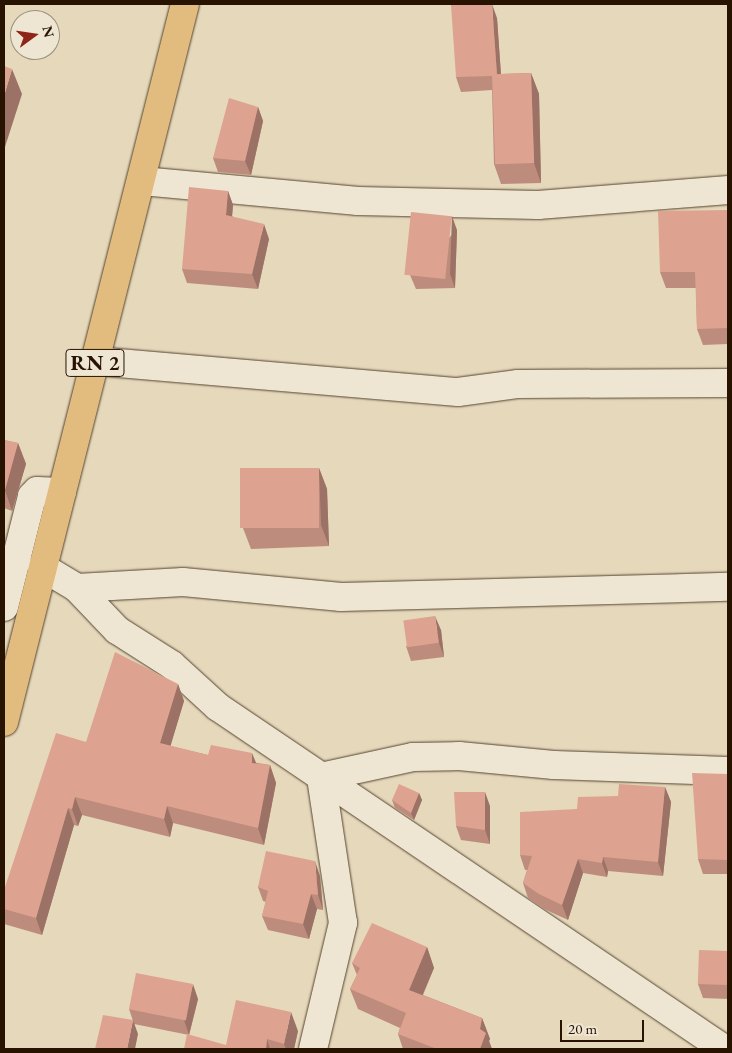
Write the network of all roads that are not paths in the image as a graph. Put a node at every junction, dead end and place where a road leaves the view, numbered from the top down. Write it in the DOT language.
graph roads {
  1 [pos="185,4"];
  2 [pos="142,181"];
  3 [pos="728,190"];
  4 [pos="95,361"];
  5 [pos="728,383"];
  6 [pos="62,492"];
  7 [pos="42,567"];
  8 [pos="728,587"];
  9 [pos="77,588"];
  10 [pos="4,607"];
  11 [pos="4,722"];
  12 [pos="728,771"];
  13 [pos="322,777"];
  14 [pos="313,1049"];
  15 [pos="724,1049"];
  1 -- 2 [label="highway, RN 2"];
  2 -- 3 [label="street"];
  2 -- 4 [label="highway, RN 2"];
  4 -- 5 [label="street"];
  4 -- 6 [label="highway, RN 2"];
  6 -- 7 [label="highway, RN 2"];
  6 -- 10 [label="street"];
  7 -- 9 [label="street"];
  7 -- 11 [label="highway, RN 2"];
  8 -- 9 [label="street"];
  9 -- 13 [label="street"];
  12 -- 13 [label="street"];
  13 -- 14 [label="street"];
  13 -- 15 [label="street"];
}
